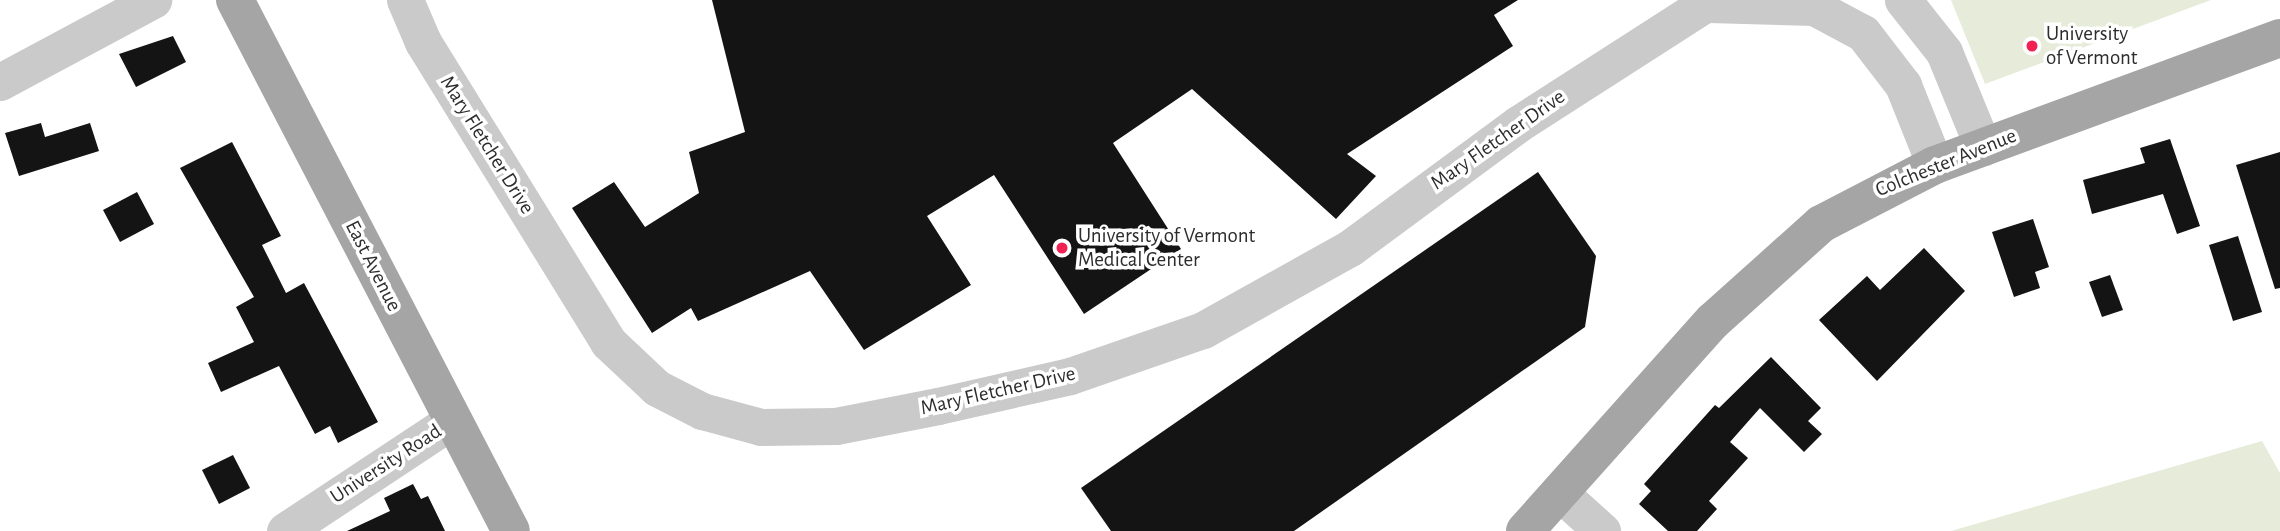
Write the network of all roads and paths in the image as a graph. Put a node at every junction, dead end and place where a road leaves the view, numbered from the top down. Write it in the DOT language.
graph roads {
  1 [pos="153,0"];
  2 [pos="235,0"];
  3 [pos="405,0"];
  4 [pos="1903,0"];
  5 [pos="1710,2"];
  6 [pos="2280,38"];
  7 [pos="0,82"];
  8 [pos="1983,147"];
  9 [pos="1935,165"];
  10 [pos="453,421"];
  11 [pos="1559,493"];
  12 [pos="285,531"];
  13 [pos="511,531"];
  14 [pos="1525,531"];
  15 [pos="1602,531"];
  1 -- 7 [label="street"];
  2 -- 10 [label="main road, East Avenue"];
  3 -- 5 [label="street, Mary Fletcher Drive"];
  4 -- 8 [label="street"];
  5 -- 9 [label="street"];
  6 -- 8 [label="main road, Colchester Avenue"];
  8 -- 9 [label="main road, Colchester Avenue"];
  9 -- 11 [label="main road, Colchester Avenue"];
  10 -- 12 [label="street, University Road"];
  10 -- 13 [label="main road, East Avenue"];
  11 -- 14 [label="main road, Colchester Avenue"];
  11 -- 15 [label="street"];
}
